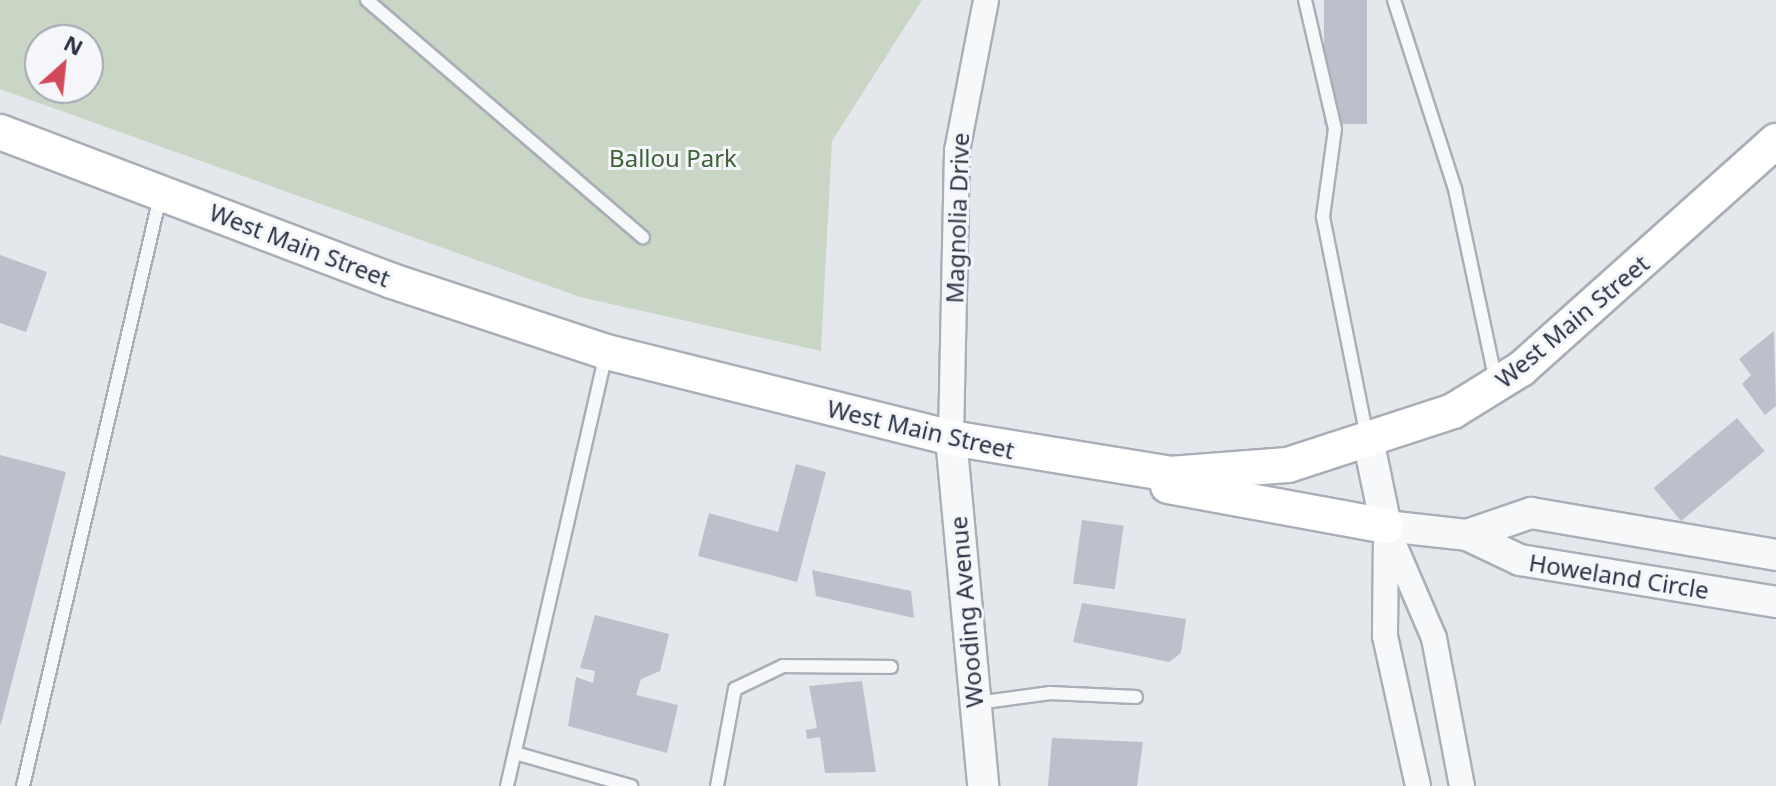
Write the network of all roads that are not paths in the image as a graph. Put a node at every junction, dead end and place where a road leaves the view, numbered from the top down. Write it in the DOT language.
graph roads {
  1 [pos="367,0"];
  2 [pos="986,0"];
  3 [pos="1305,0"];
  4 [pos="1394,0"];
  5 [pos="0,132"];
  6 [pos="1776,141"];
  7 [pos="161,193"];
  8 [pos="643,237"];
  9 [pos="607,352"];
  10 [pos="1497,387"];
  11 [pos="951,438"];
  12 [pos="1369,444"];
  13 [pos="1083,465"];
  14 [pos="1386,526"];
  15 [pos="1467,535"];
  16 [pos="1776,555"];
  17 [pos="1776,602"];
  18 [pos="891,667"];
  19 [pos="1136,697"];
  20 [pos="974,703"];
  21 [pos="515,753"];
  22 [pos="23,786"];
  23 [pos="507,786"];
  24 [pos="631,786"];
  25 [pos="717,786"];
  26 [pos="983,786"];
  27 [pos="1418,786"];
  28 [pos="1462,786"];
  1 -- 8 [label="lane"];
  2 -- 11 [label="street, Magnolia Drive"];
  3 -- 12 [label="lane"];
  4 -- 10 [label="lane"];
  5 -- 7 [label="main road, West Main Street"];
  6 -- 10 [label="main road, West Main Street"];
  7 -- 9 [label="main road, West Main Street"];
  7 -- 22 [label="lane"];
  9 -- 11 [label="main road, West Main Street"];
  9 -- 21 [label="lane"];
  10 -- 12 [label="main road, West Main Street"];
  11 -- 13 [label="main road, West Main Street"];
  11 -- 20 [label="street, Wooding Avenue"];
  12 -- 13 [label="main road, West Main Street"];
  12 -- 14 [label="street"];
  13 -- 14 [label="main road"];
  14 -- 15 [label="street, Howeland Circle"];
  14 -- 27 [label="street"];
  14 -- 28 [label="street"];
  15 -- 16 [label="street, Howeland Circle"];
  15 -- 17 [label="street, Howeland Circle"];
  18 -- 25 [label="lane"];
  19 -- 20 [label="lane"];
  20 -- 26 [label="street, Wooding Avenue"];
  21 -- 23 [label="lane"];
  21 -- 24 [label="lane"];
}
